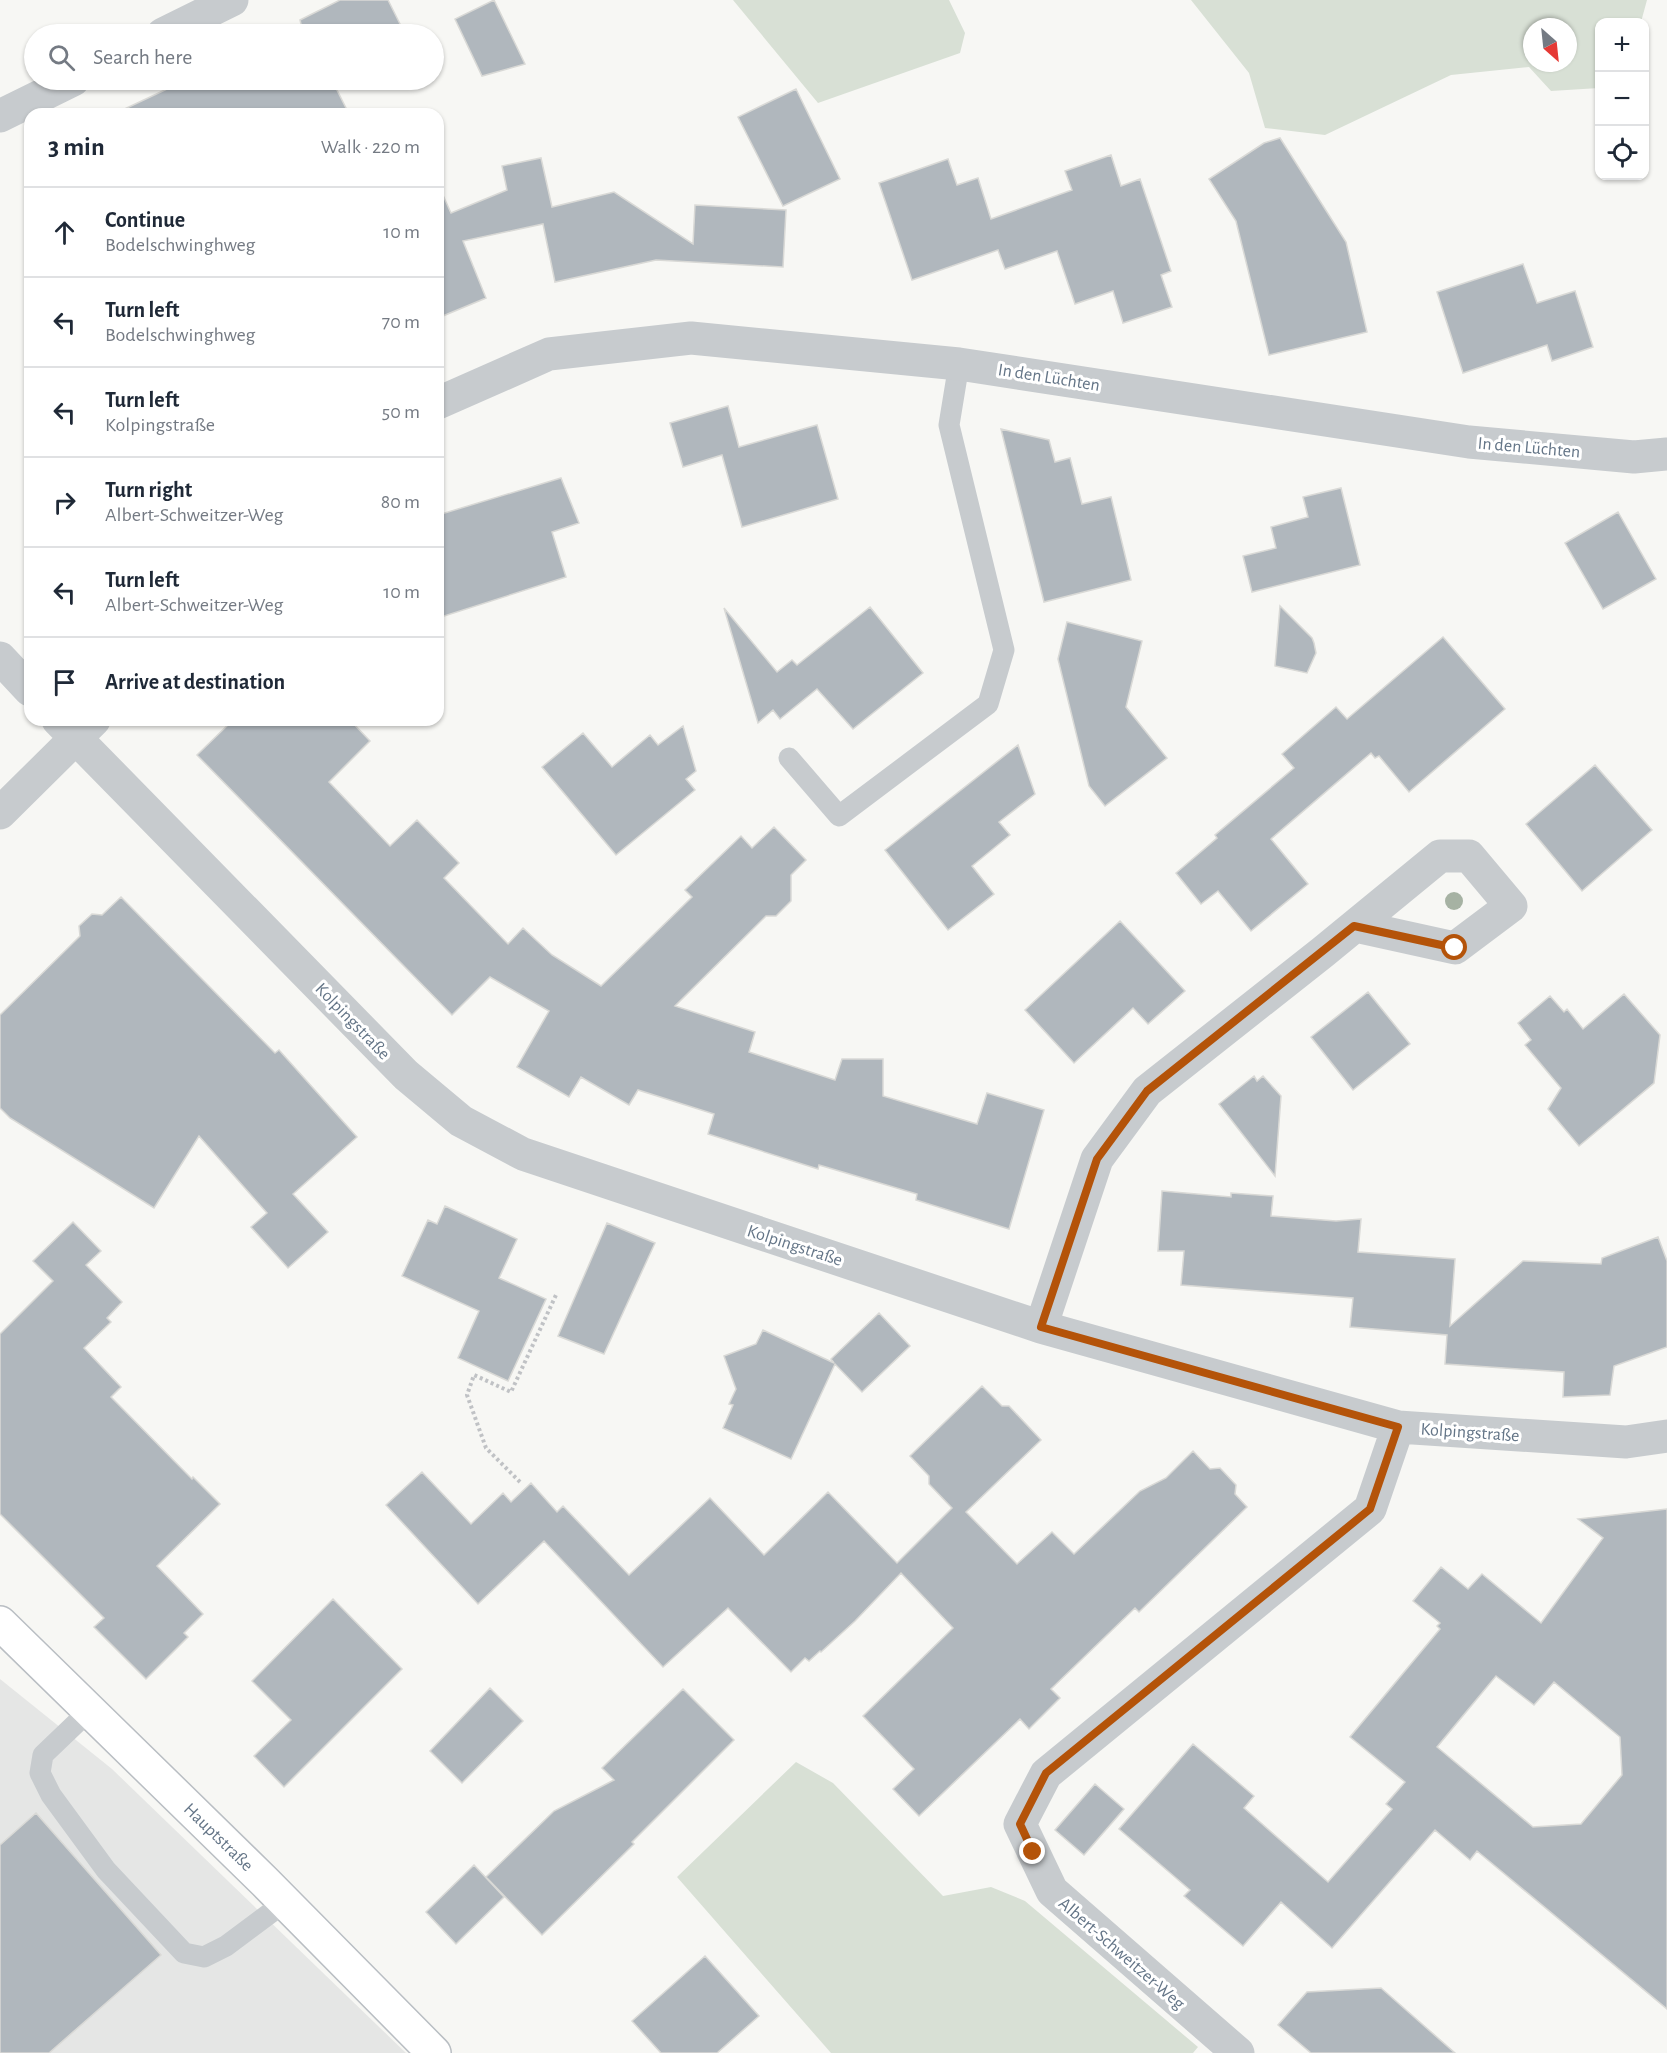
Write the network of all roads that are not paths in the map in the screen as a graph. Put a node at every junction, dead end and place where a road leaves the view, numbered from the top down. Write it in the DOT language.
graph roads {
  1 [pos="232,0"];
  2 [pos="183,24"];
  3 [pos="53,90"];
  4 [pos="0,116"];
  5 [pos="959,363"];
  6 [pos="444,400"];
  7 [pos="1667,454"];
  8 [pos="0,658"];
  9 [pos="24,684"];
  10 [pos="76,726"];
  11 [pos="789,758"];
  12 [pos="0,813"];
  13 [pos="1354,926"];
  14 [pos="1041,1327"];
  15 [pos="1398,1427"];
  16 [pos="1667,1436"];
  17 [pos="0,1623"];
  18 [pos="90,1710"];
  19 [pos="285,1902"];
  20 [pos="434,2053"];
  21 [pos="1238,2053"];
  1 -- 2 [label="street"];
  3 -- 4 [label="street"];
  5 -- 6 [label="street, In den Lüchten"];
  5 -- 7 [label="street, In den Lüchten"];
  5 -- 11 [label="lane"];
  8 -- 9 [label="street"];
  10 -- 12 [label="street"];
  10 -- 14 [label="street, Kolpingstraße"];
  13 -- 14 [label="street"];
  14 -- 15 [label="street, Kolpingstraße"];
  15 -- 16 [label="street, Kolpingstraße"];
  15 -- 21 [label="street, Albert-Schweitzer-Weg"];
  17 -- 18 [label="main road, Hauptstraße"];
  18 -- 19 [label="main road, Hauptstraße"];
  18 -- 19 [label="lane"];
  19 -- 20 [label="main road, Hauptstraße"];
}
